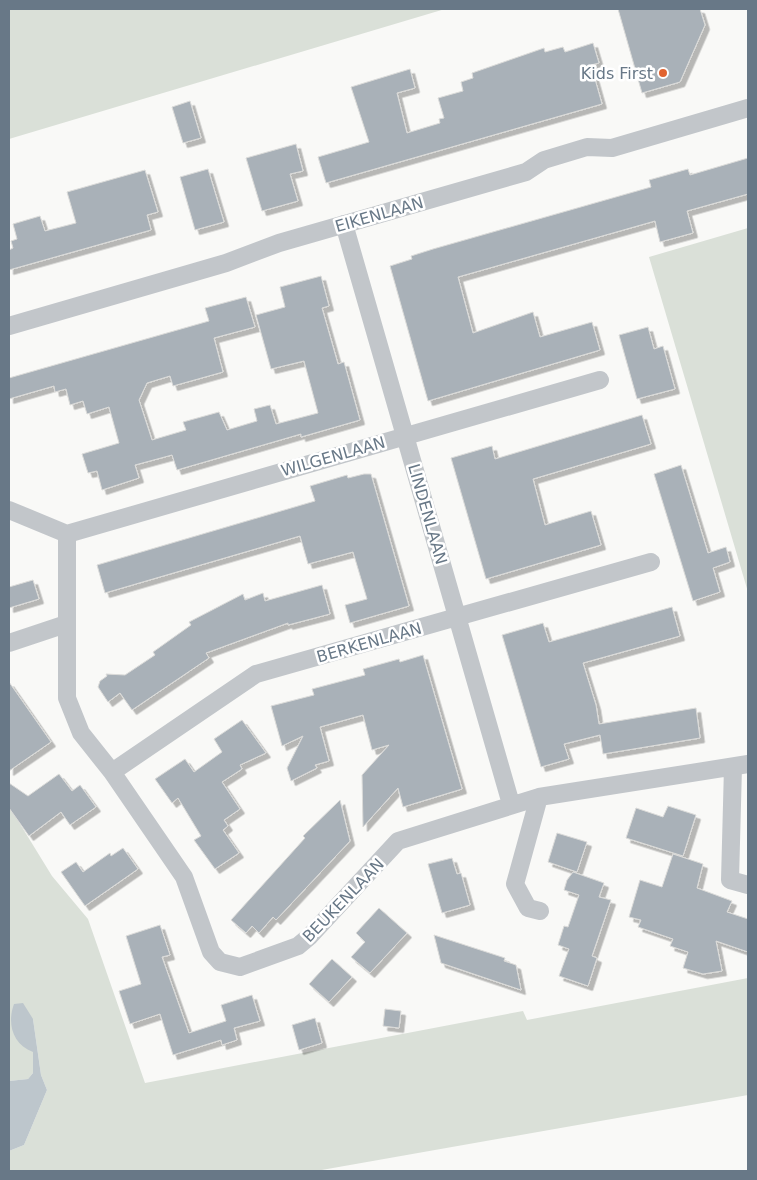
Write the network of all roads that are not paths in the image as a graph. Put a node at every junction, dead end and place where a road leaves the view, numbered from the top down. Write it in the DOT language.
graph roads {
  1 [pos="748,108"];
  2 [pos="344,224"];
  3 [pos="9,326"];
  4 [pos="600,380"];
  5 [pos="406,434"];
  6 [pos="9,510"];
  7 [pos="67,534"];
  8 [pos="651,562"];
  9 [pos="458,618"];
  10 [pos="66,624"];
  11 [pos="9,643"];
  12 [pos="741,766"];
  13 [pos="112,772"];
  14 [pos="539,797"];
  15 [pos="511,804"];
  16 [pos="748,885"];
  17 [pos="540,911"];
  1 -- 2 [label="street, EIKENLAAN"];
  2 -- 3 [label="street, EIKENLAAN"];
  2 -- 5 [label="street, LINDENLAAN"];
  4 -- 5 [label="street, WILGENLAAN"];
  5 -- 7 [label="street, WILGENLAAN"];
  5 -- 9 [label="street, LINDENLAAN"];
  6 -- 7 [label="street"];
  7 -- 10 [label="street, BEUKENLAAN"];
  8 -- 9 [label="street, BERKENLAAN"];
  9 -- 13 [label="street, BERKENLAAN"];
  9 -- 15 [label="street, LINDENLAAN"];
  10 -- 11 [label="street"];
  10 -- 13 [label="street, BEUKENLAAN"];
  12 -- 14 [label="street, BEUKENLAAN"];
  12 -- 16 [label="street, BEUKENLAAN"];
  13 -- 15 [label="street, BEUKENLAAN"];
  14 -- 15 [label="street, BEUKENLAAN"];
  14 -- 17 [label="street"];
}
